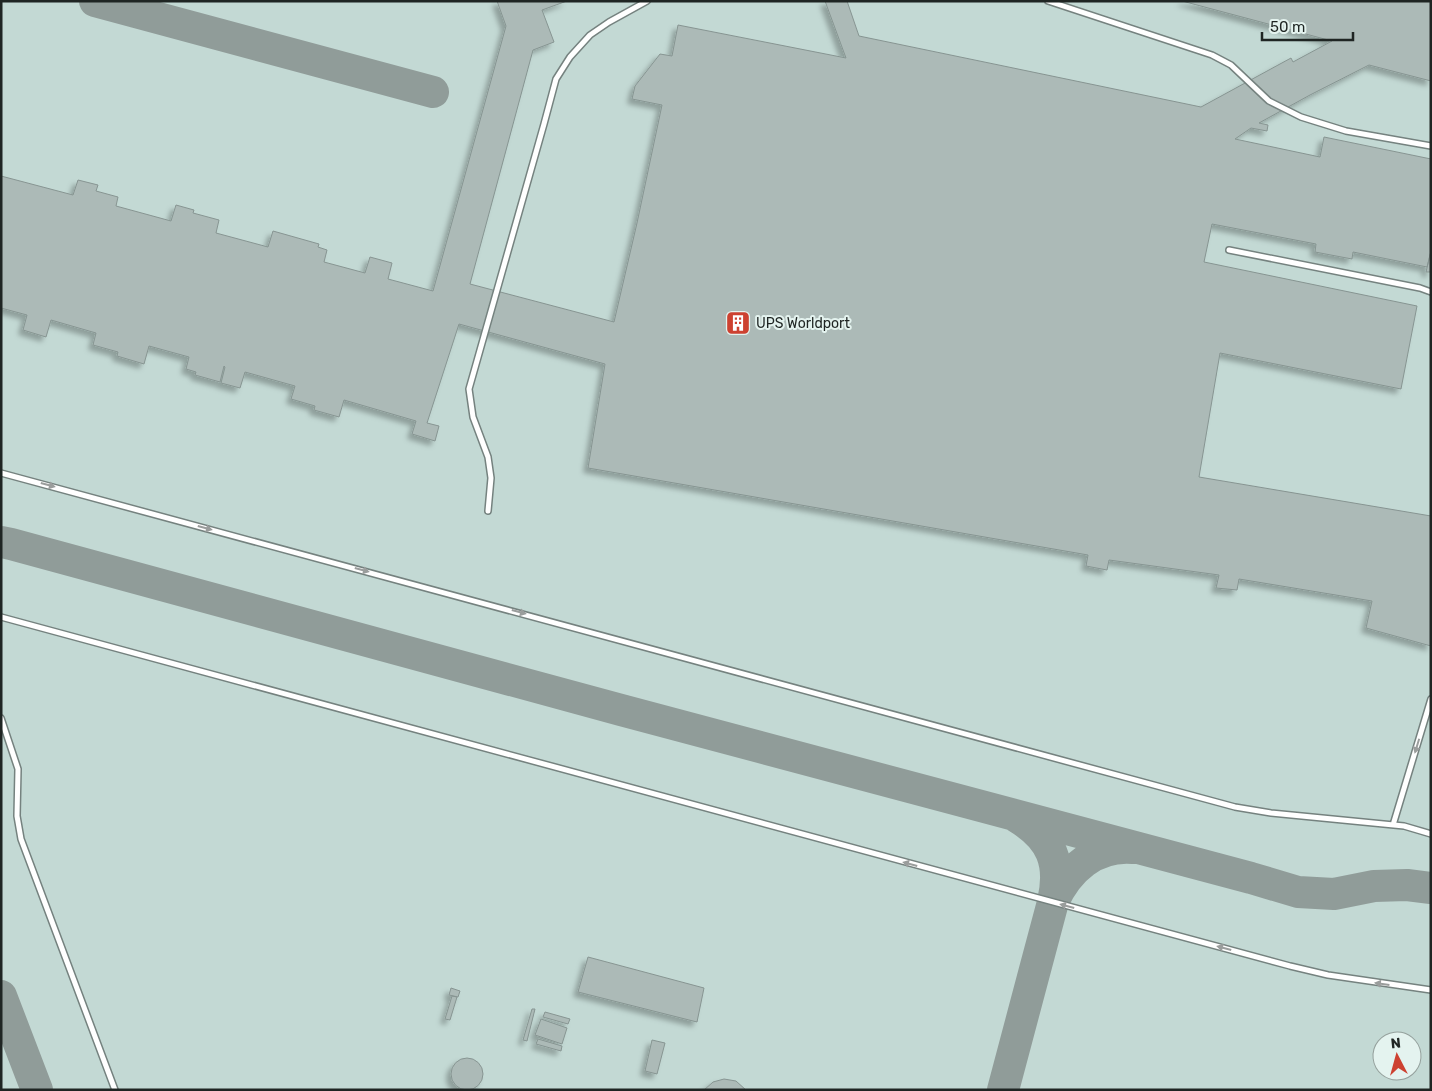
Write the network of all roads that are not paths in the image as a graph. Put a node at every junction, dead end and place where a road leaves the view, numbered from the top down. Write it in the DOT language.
graph roads {
  1 [pos="647,1"];
  2 [pos="1048,1"];
  3 [pos="1431,146"];
  4 [pos="1229,250"];
  5 [pos="1431,292"];
  6 [pos="1,473"];
  7 [pos="488,511"];
  8 [pos="1,619"];
  9 [pos="1431,699"];
  10 [pos="1,718"];
  11 [pos="1393,825"];
  12 [pos="1431,834"];
  13 [pos="1431,990"];
  14 [pos="115,1090"];
  1 -- 7 [label="lane"];
  2 -- 3 [label="lane"];
  4 -- 5 [label="lane"];
  6 -- 11 [label="lane, one-way"];
  13 -- 8 [label="lane, one-way"];
  9 -- 11 [label="lane, one-way"];
  10 -- 14 [label="lane"];
  11 -- 12 [label="lane"];
}
